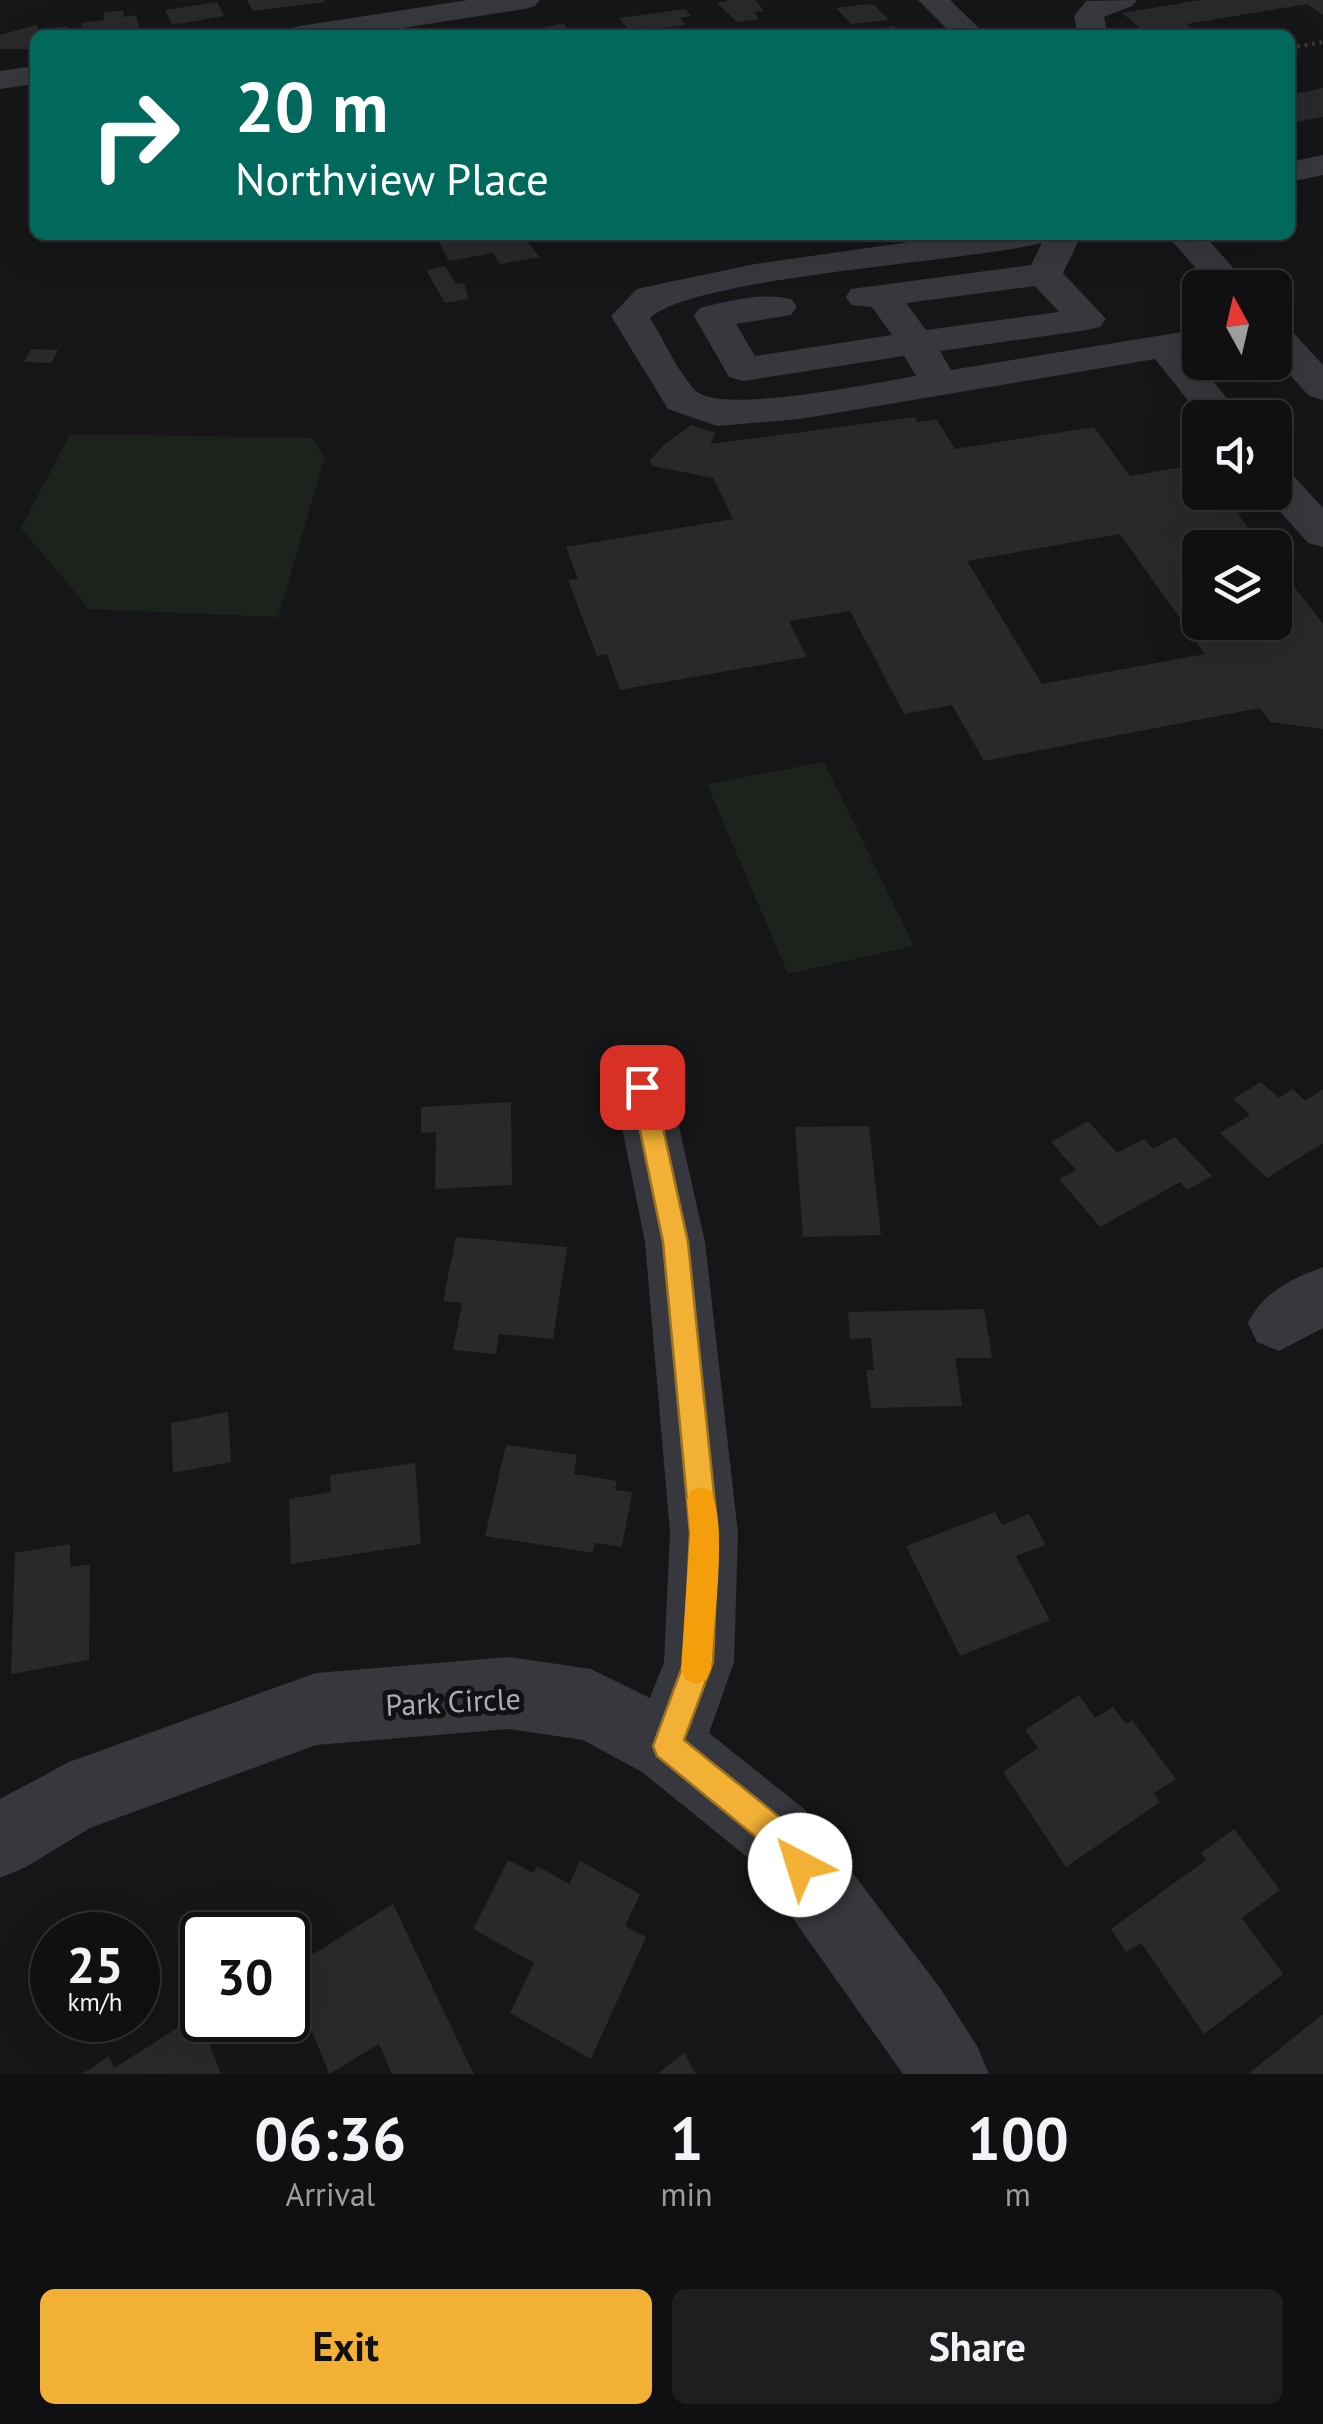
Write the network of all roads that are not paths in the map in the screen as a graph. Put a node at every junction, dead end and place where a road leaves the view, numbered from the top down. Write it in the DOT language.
graph roads {
  1 [pos="525,0"];
  2 [pos="933,0"];
  3 [pos="1122,0"];
  4 [pos="332,30"];
  5 [pos="965,30"];
  6 [pos="1092,30"];
  7 [pos="30,76"];
  8 [pos="0,80"];
  9 [pos="1295,159"];
  10 [pos="1323,163"];
  11 [pos="1295,171"];
  12 [pos="1000,240"];
  13 [pos="1061,240"];
  14 [pos="1190,240"];
  15 [pos="1217,270"];
  16 [pos="1044,274"];
  17 [pos="882,295"];
  18 [pos="1295,342"];
  19 [pos="916,343"];
  20 [pos="1182,344"];
  21 [pos="939,384"];
  22 [pos="1323,388"];
  23 [pos="1292,500"];
  24 [pos="1323,534"];
  25 [pos="642,1087"];
  26 [pos="668,1746"];
  27 [pos="0,1841"];
  28 [pos="949,2074"];
  1 -- 4 [label="street"];
  2 -- 5 [label="street"];
  3 -- 6 [label="street"];
  7 -- 8 [label="street"];
  9 -- 10 [label="street"];
  10 -- 11 [label="street"];
  12 -- 21 [label="street"];
  13 -- 16 [label="street"];
  14 -- 15 [label="street"];
  16 -- 17 [label="street"];
  16 -- 19 [label="street"];
  17 -- 19 [label="street"];
  17 -- 19 [label="street"];
  18 -- 22 [label="street"];
  19 -- 21 [label="street"];
  20 -- 21 [label="street"];
  23 -- 24 [label="street"];
  25 -- 26 [label="street"];
  26 -- 27 [label="street, Park Circle"];
  26 -- 28 [label="street, Park Circle"];
}
